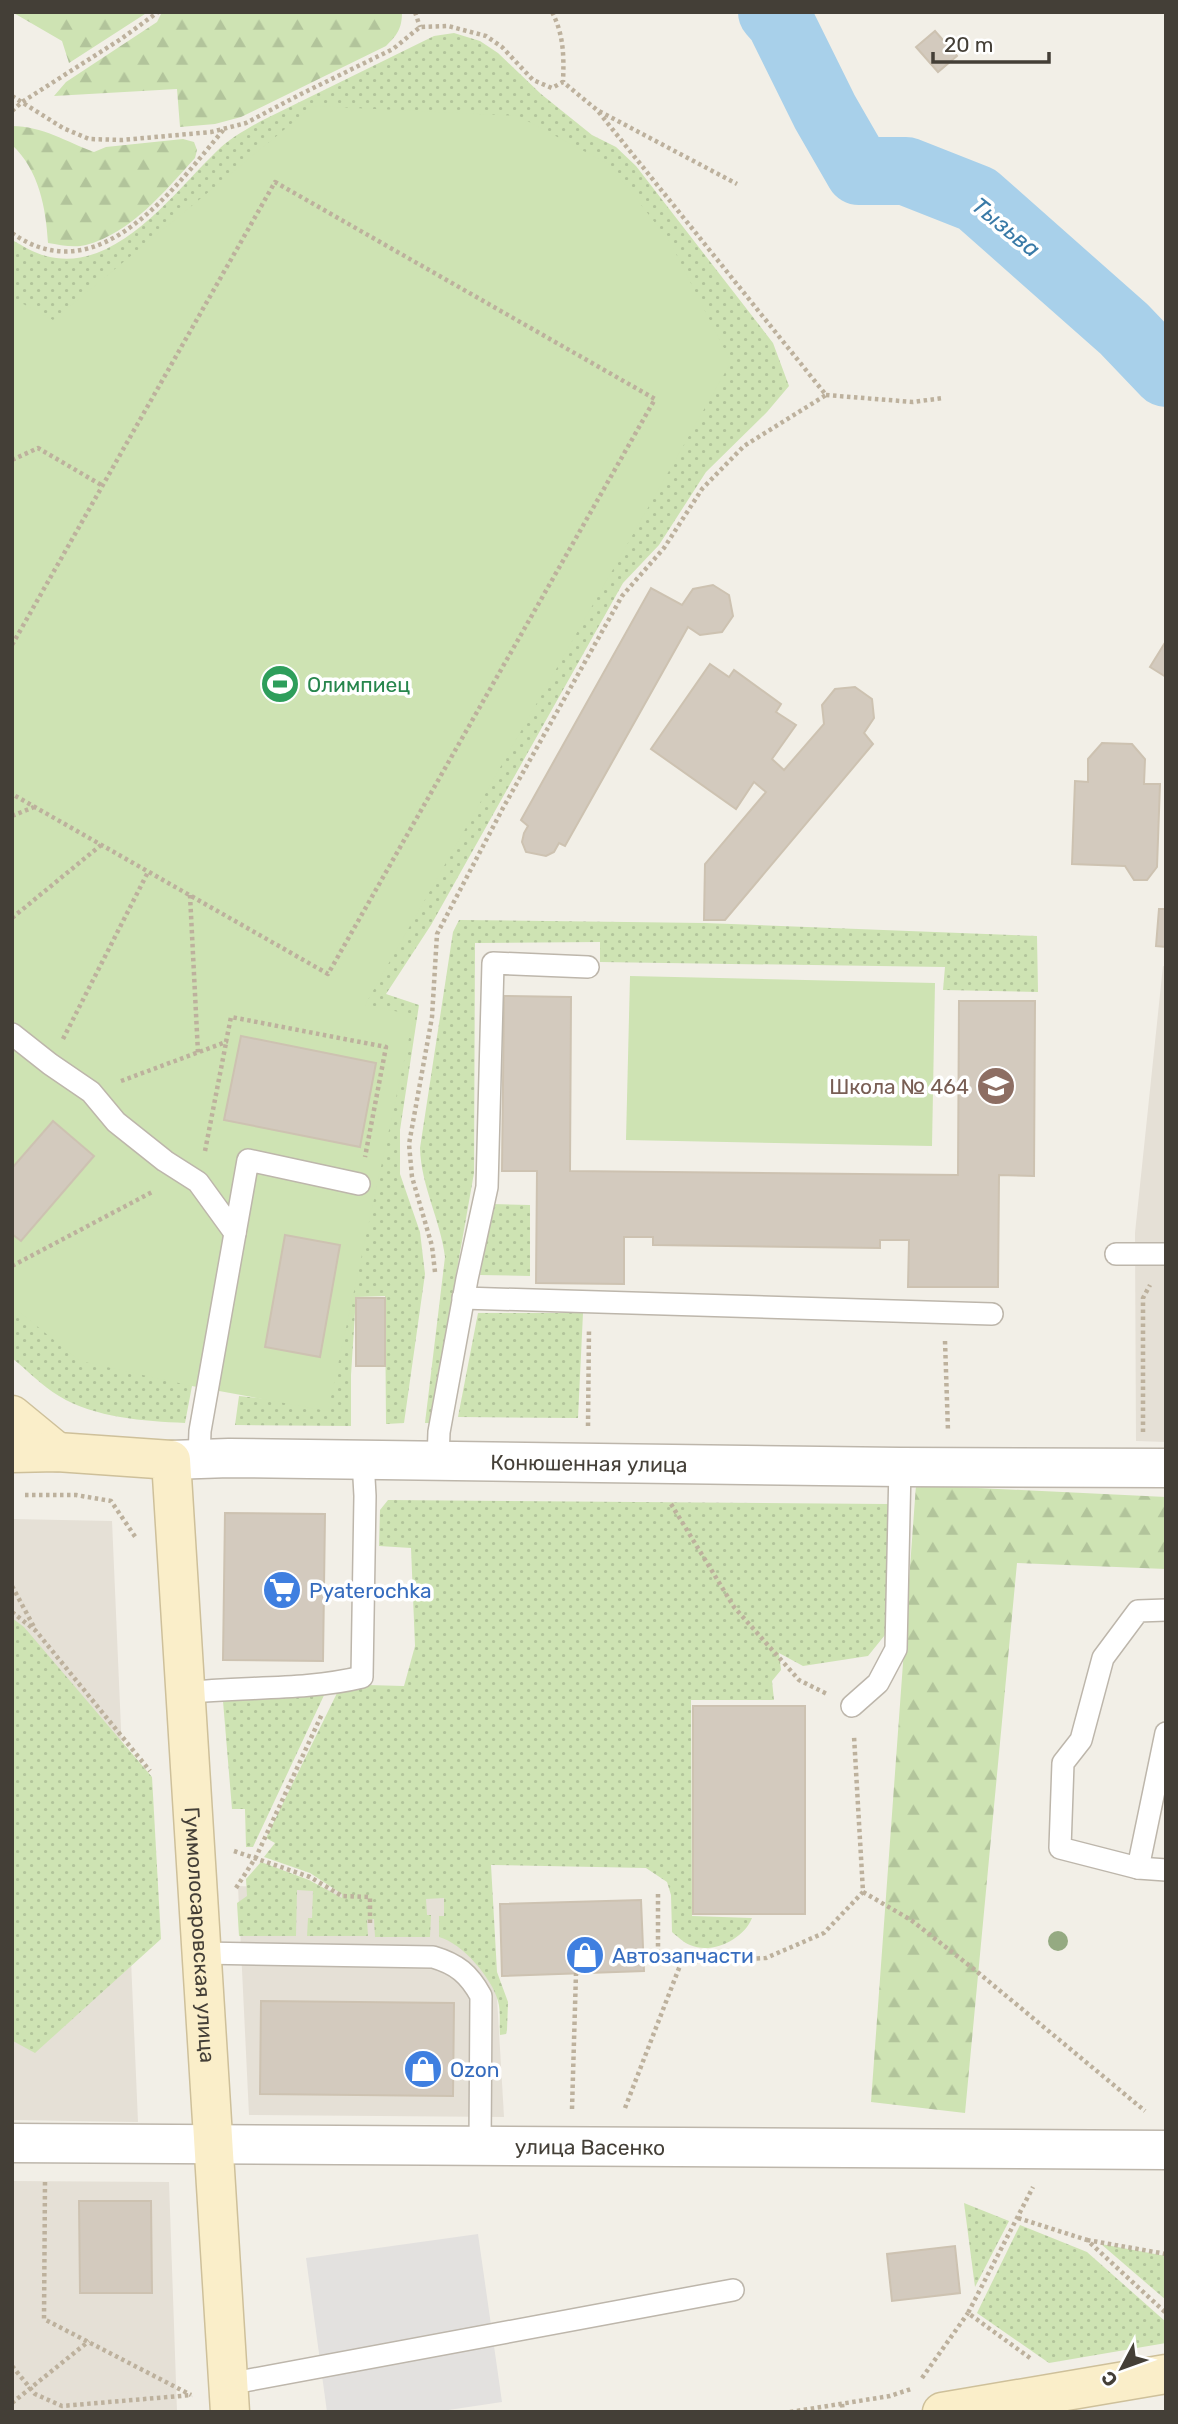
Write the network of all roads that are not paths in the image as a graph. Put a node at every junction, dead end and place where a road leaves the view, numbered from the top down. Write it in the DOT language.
graph roads {
  1 [pos="588,967"];
  2 [pos="12,1034"];
  3 [pos="359,1184"];
  4 [pos="235,1233"];
  5 [pos="1116,1254"];
  6 [pos="1166,1254"];
  7 [pos="463,1298"];
  8 [pos="992,1314"];
  9 [pos="12,1415"];
  10 [pos="57,1452"];
  11 [pos="12,1453"];
  12 [pos="185,1459"];
  13 [pos="363,1460"];
  14 [pos="438,1461"];
  15 [pos="900,1467"];
  16 [pos="1166,1468"];
  17 [pos="1166,1611"];
  18 [pos="184,1693"];
  19 [pos="852,1706"];
  20 [pos="1166,1733"];
  21 [pos="1138,1868"];
  22 [pos="1166,1870"];
  23 [pos="202,1953"];
  24 [pos="12,2143"];
  25 [pos="215,2144"];
  26 [pos="480,2146"];
  27 [pos="1166,2150"];
  28 [pos="733,2290"];
  29 [pos="1166,2374"];
  30 [pos="229,2398"];
  31 [pos="1092,2399"];
  32 [pos="942,2412"];
  1 -- 7 [label="lane"];
  2 -- 4 [label="lane"];
  3 -- 4 [label="lane"];
  4 -- 12 [label="lane"];
  5 -- 6 [label="lane"];
  7 -- 8 [label="lane"];
  7 -- 14 [label="lane"];
  9 -- 10 [label="street"];
  10 -- 11 [label="street, Конюшенная улица"];
  10 -- 12 [label="street, Конюшенная улица"];
  12 -- 13 [label="street, Конюшенная улица"];
  12 -- 18 [label="street, Гуммолосаровская улица"];
  13 -- 14 [label="street, Конюшенная улица"];
  13 -- 18 [label="lane"];
  14 -- 15 [label="street, Конюшенная улица"];
  15 -- 16 [label="street, Конюшенная улица"];
  15 -- 19 [label="lane"];
  17 -- 21 [label="lane"];
  18 -- 23 [label="street, Гуммолосаровская улица"];
  20 -- 21 [label="lane"];
  21 -- 22 [label="lane"];
  23 -- 25 [label="street, Гуммолосаровская улица"];
  23 -- 26 [label="lane"];
  24 -- 25 [label="street, улица Васенко"];
  25 -- 26 [label="street, улица Васенко"];
  25 -- 30 [label="street, Гуммолосаровская улица"];
  26 -- 27 [label="street, улица Васенко"];
  28 -- 30 [label="lane"];
  29 -- 31 [label="street"];
  31 -- 32 [label="street"];
}
